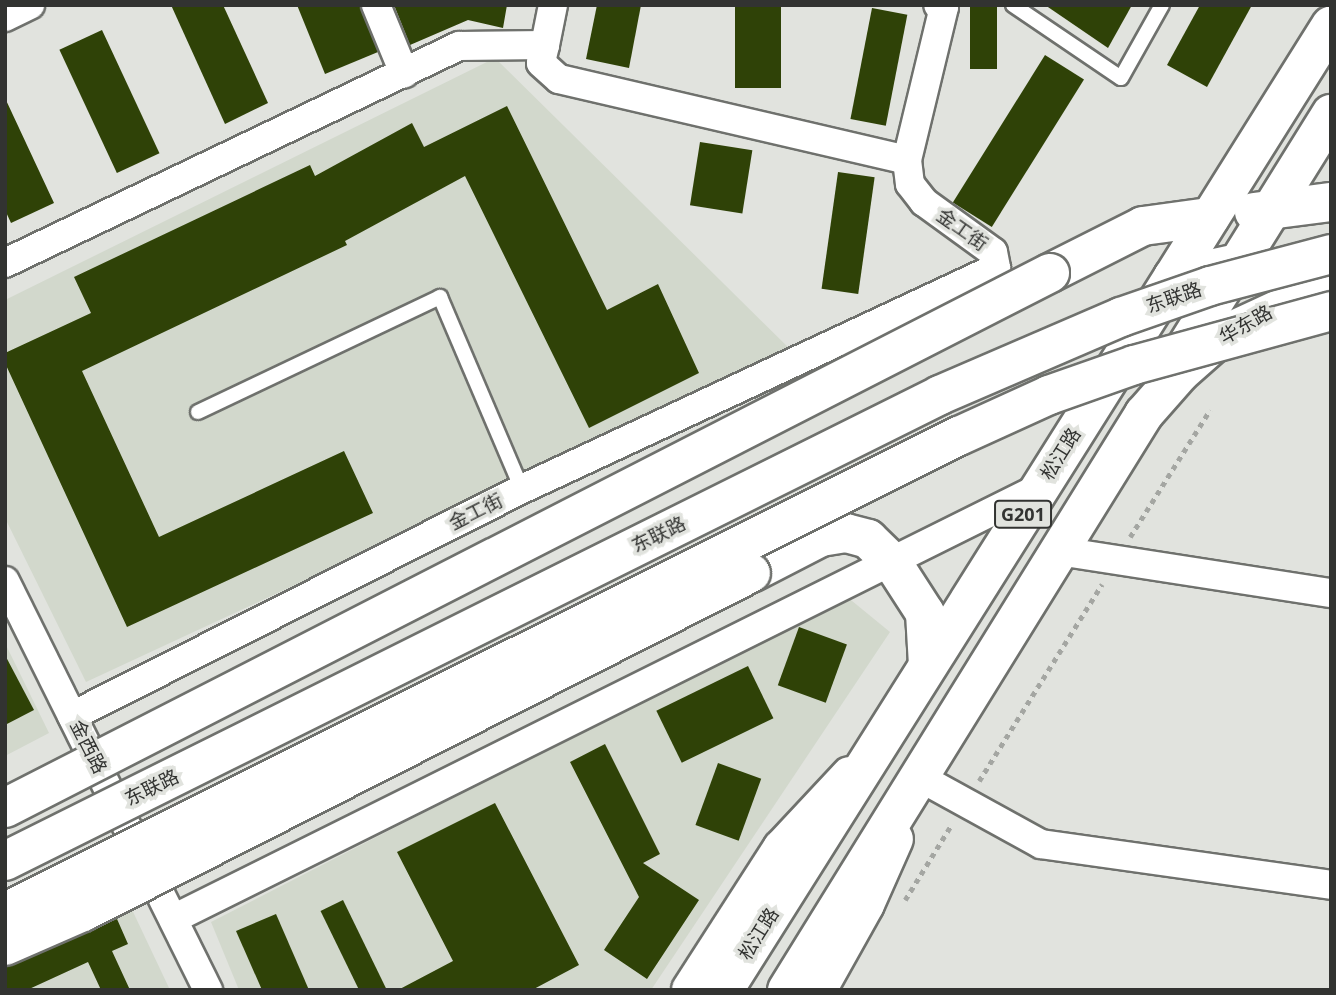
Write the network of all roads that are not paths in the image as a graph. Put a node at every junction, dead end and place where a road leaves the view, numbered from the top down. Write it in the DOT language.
graph roads {
  1 [pos="30,5"];
  2 [pos="376,5"];
  3 [pos="553,5"];
  4 [pos="1013,5"];
  5 [pos="1162,5"];
  6 [pos="942,6"];
  7 [pos="5,17"];
  8 [pos="1331,25"];
  9 [pos="545,45"];
  10 [pos="404,73"];
  11 [pos="1331,114"];
  12 [pos="907,160"];
  13 [pos="1331,202"];
  14 [pos="1271,210"];
  15 [pos="1210,217"];
  16 [pos="1331,244"];
  17 [pos="1331,254"];
  18 [pos="5,263"];
  19 [pos="1237,263"];
  20 [pos="1173,277"];
  21 [pos="1331,285"];
  22 [pos="1331,296"];
  23 [pos="1273,309"];
  24 [pos="1331,311"];
  25 [pos="198,412"];
  26 [pos="1144,415"];
  27 [pos="1039,488"];
  28 [pos="522,489"];
  29 [pos="1059,551"];
  30 [pos="892,562"];
  31 [pos="5,580"];
  32 [pos="1331,593"];
  33 [pos="928,665"];
  34 [pos="72,716"];
  35 [pos="874,752"];
  36 [pos="919,777"];
  37 [pos="5,808"];
  38 [pos="5,860"];
  39 [pos="1331,885"];
  40 [pos="5,912"];
  41 [pos="175,918"];
  42 [pos="5,946"];
  43 [pos="208,990"];
  44 [pos="691,990"];
  45 [pos="724,990"];
  46 [pos="787,990"];
  47 [pos="817,990"];
  1 -- 7 [label="street"];
  2 -- 10 [label="street"];
  3 -- 9 [label="street"];
  4 -- 5 [label="lane"];
  6 -- 12 [label="street"];
  8 -- 15 [label="main road, 松江路"];
  9 -- 10 [label="street"];
  9 -- 12 [label="street"];
  10 -- 18 [label="street"];
  11 -- 14 [label="main road"];
  12 -- 28 [label="street, 金工街"];
  13 -- 14 [label="main road"];
  14 -- 15 [label="main road"];
  14 -- 19 [label="main road"];
  15 -- 20 [label="main road, 松江路"];
  15 -- 37 [label="main road, bridge"];
  16 -- 19 [label="main road"];
  17 -- 38 [label="main road, 东联路, bridge"];
  19 -- 20 [label="main road"];
  19 -- 26 [label="main road"];
  20 -- 27 [label="main road, 松江路 / G201"];
  21 -- 23 [label="main road, 华东路 / G201"];
  22 -- 23 [label="main road"];
  23 -- 26 [label="main road, 华东路 / G201"];
  24 -- 40 [label="main road, bridge"];
  25 -- 28 [label="lane"];
  26 -- 29 [label="main road, G201"];
  27 -- 30 [label="street"];
  27 -- 33 [label="main road, 松江路 / G201"];
  28 -- 34 [label="street, 金工街"];
  29 -- 32 [label="street"];
  29 -- 36 [label="main road, G201"];
  30 -- 33 [label="main road"];
  30 -- 41 [label="street"];
  30 -- 42 [label="main road, bridge"];
  31 -- 34 [label="street, 金西路"];
  33 -- 35 [label="main road, 松江路 / G201"];
  34 -- 41 [label="street, 金西路"];
  35 -- 44 [label="main road"];
  35 -- 45 [label="main road, 松江路 / G201"];
  36 -- 39 [label="street"];
  36 -- 46 [label="main road"];
  36 -- 47 [label="main road"];
  41 -- 43 [label="street, 金西路"];
}
